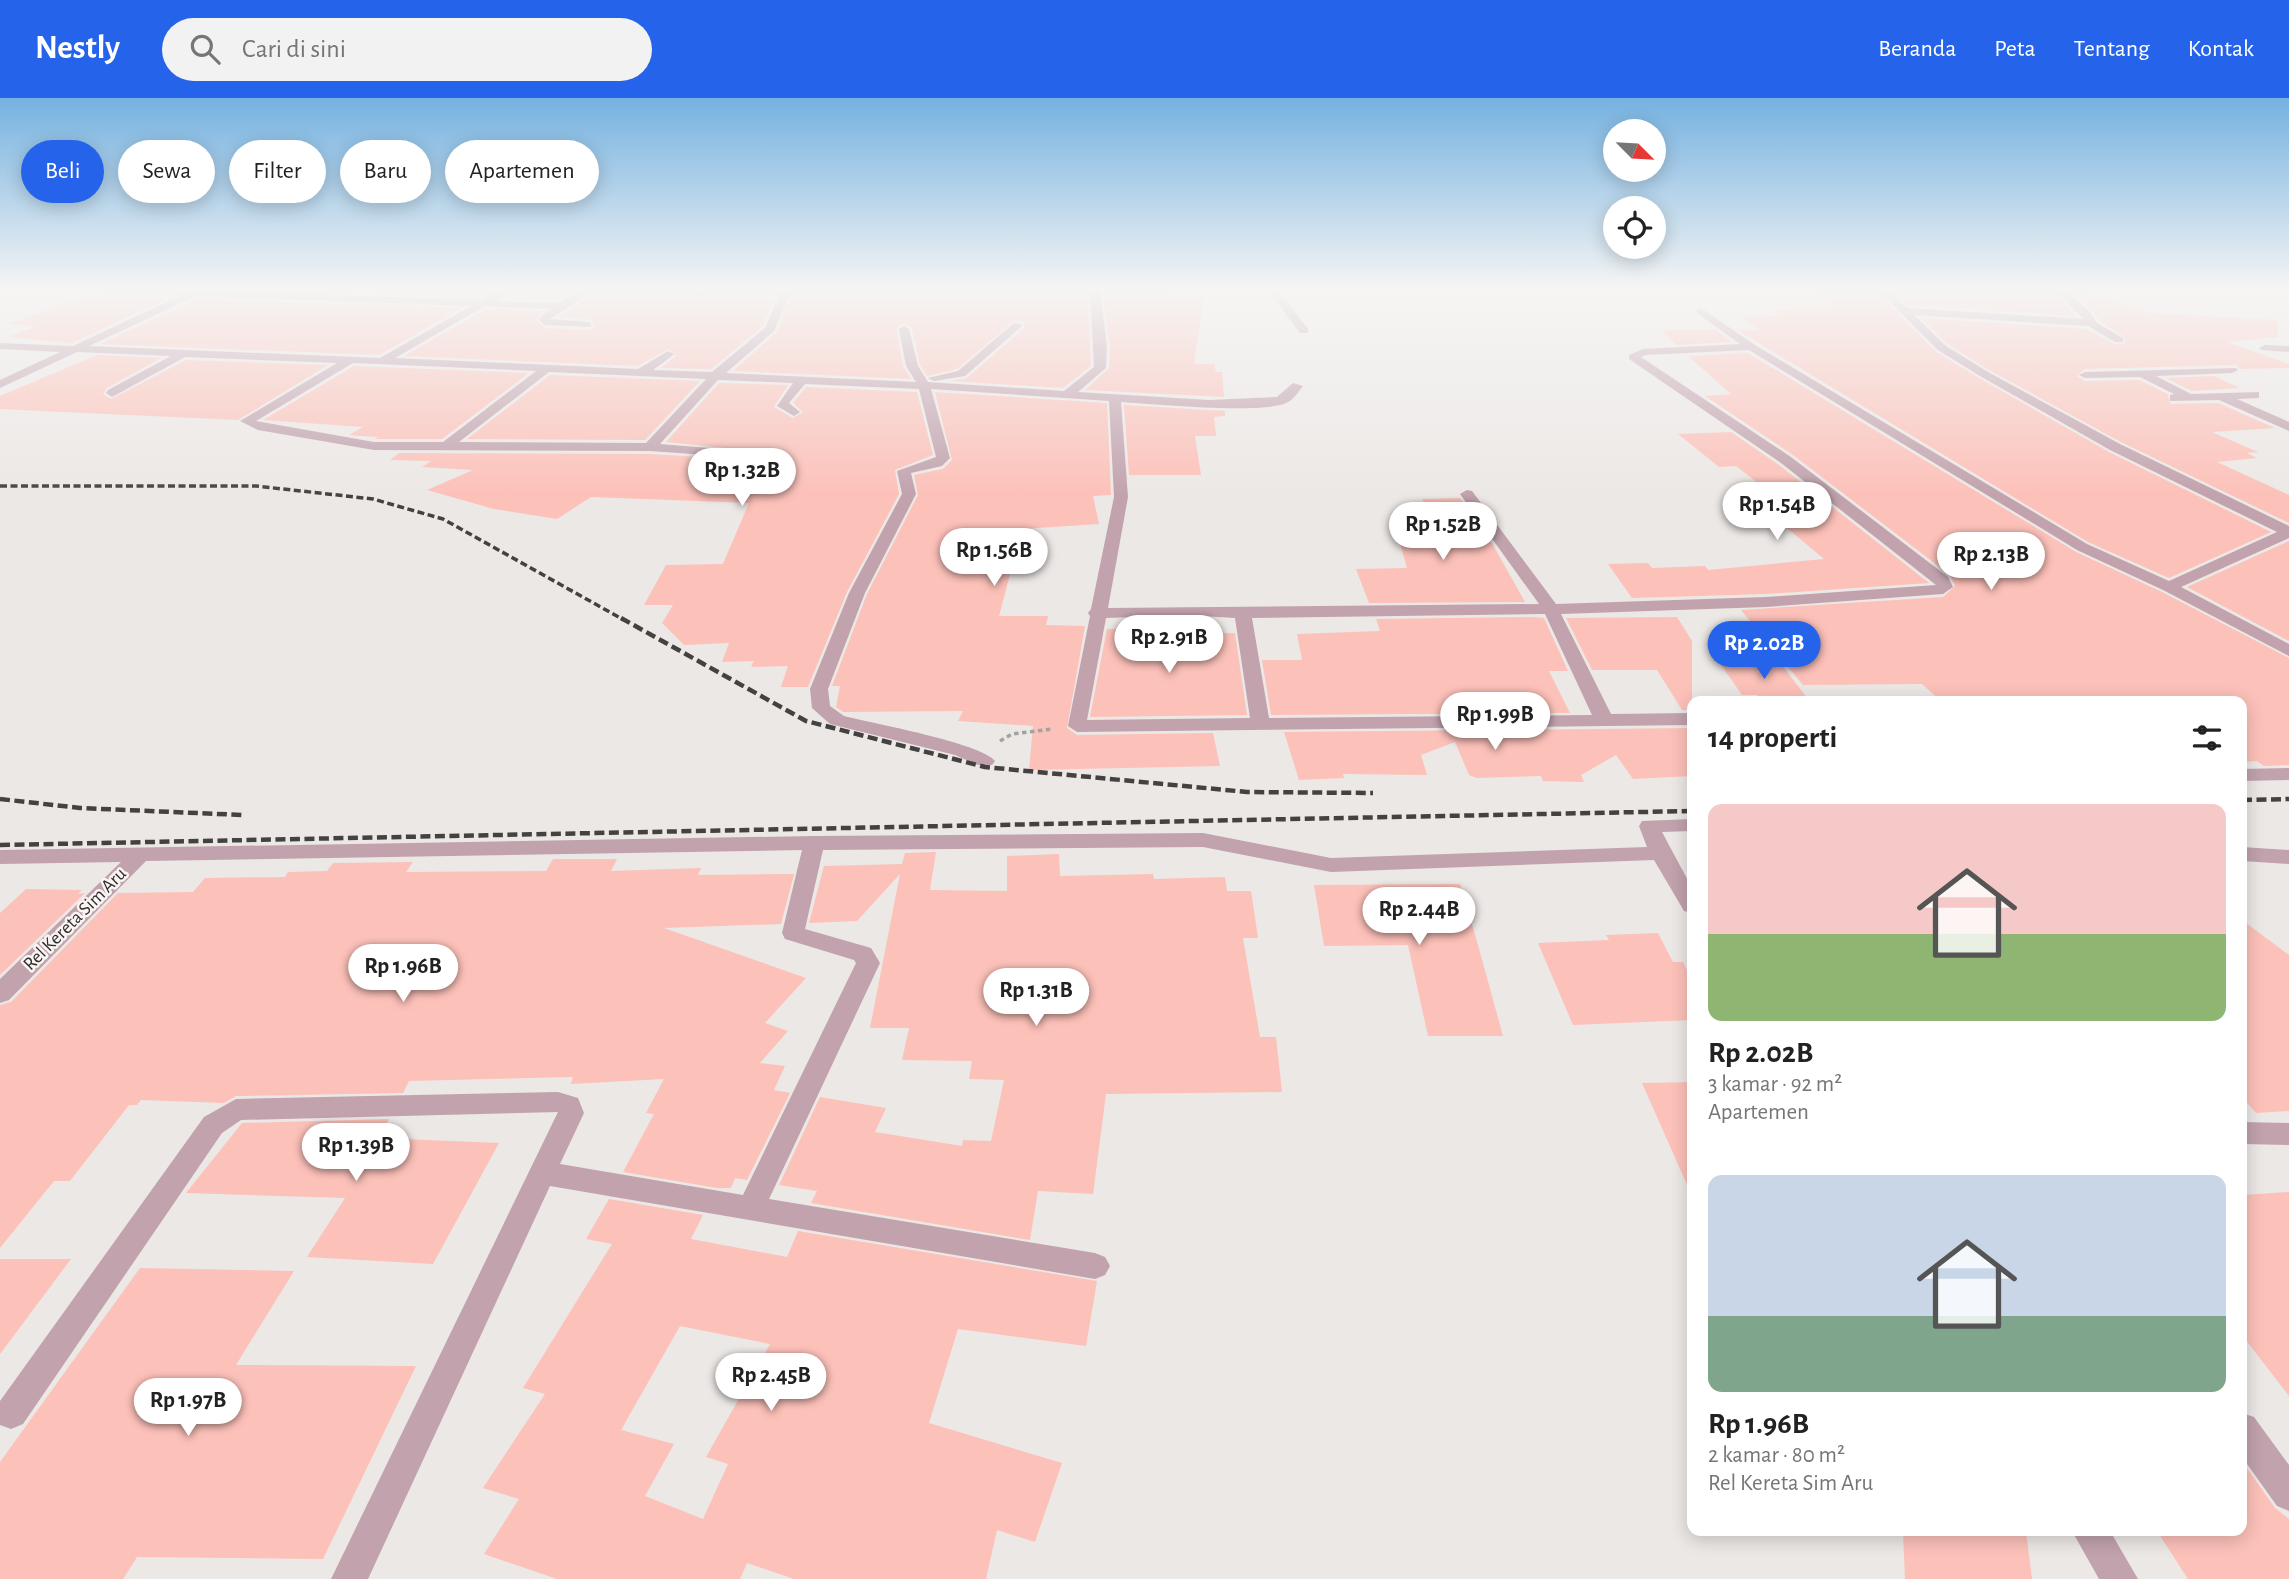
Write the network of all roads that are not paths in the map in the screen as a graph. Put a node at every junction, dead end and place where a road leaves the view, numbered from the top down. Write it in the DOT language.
graph roads {
  1 [pos="54,358"];
  2 [pos="175,358"];
  3 [pos="297,358"];
  4 [pos="387,358"];
  5 [pos="662,358"];
  6 [pos="736,358"];
  7 [pos="913,358"];
  8 [pos="979,358"];
  9 [pos="1101,358"];
  10 [pos="1635,358"];
  11 [pos="1769,358"];
  12 [pos="1958,358"];
  13 [pos="350,360"];
  14 [pos="2119,360"];
  15 [pos="382,361"];
  16 [pos="546,369"];
  17 [pos="2232,370"];
  18 [pos="2140,373"];
  19 [pos="639,374"];
  20 [pos="2085,375"];
  21 [pos="714,377"];
  22 [pos="801,381"];
  23 [pos="921,383"];
  24 [pos="0,384"];
  25 [pos="1297,386"];
  26 [pos="112,393"];
  27 [pos="1068,394"];
  28 [pos="2255,395"];
  29 [pos="2187,396"];
  30 [pos="1115,397"];
  31 [pos="2220,397"];
  32 [pos="2170,399"];
  33 [pos="794,412"];
  34 [pos="2289,427"];
  35 [pos="445,447"];
  36 [pos="650,447"];
  37 [pos="720,472"];
  38 [pos="1467,494"];
  39 [pos="2289,532"];
  40 [pos="2168,587"];
  41 [pos="1551,609"];
  42 [pos="1243,612"];
  43 [pos="1096,613"];
  44 [pos="2289,651"];
  45 [pos="1687,719"];
  46 [pos="1605,722"];
  47 [pos="1260,723"];
  48 [pos="985,761"];
  49 [pos="2289,774"];
  50 [pos="2247,775"];
  51 [pos="1687,825"];
  52 [pos="814,843"];
  53 [pos="1660,853"];
  54 [pos="141,854"];
  55 [pos="2247,854"];
  56 [pos="0,857"];
  57 [pos="2289,857"];
  58 [pos="1687,898"];
  59 [pos="0,994"];
  60 [pos="2247,1133"];
  61 [pos="2289,1134"];
  62 [pos="542,1173"];
  63 [pos="751,1208"];
  64 [pos="1095,1266"];
  65 [pos="4,1419"];
  66 [pos="2247,1436"];
  67 [pos="2289,1494"];
  68 [pos="2092,1536"];
  69 [pos="349,1579"];
  70 [pos="2120,1579"];
  1 -- 24 [label="street"];
  2 -- 26 [label="street"];
  3 -- 13 [label="street"];
  4 -- 15 [label="street"];
  5 -- 19 [label="street"];
  6 -- 21 [label="street"];
  7 -- 23 [label="street"];
  8 -- 23 [label="street"];
  9 -- 27 [label="street"];
  10 -- 41 [label="street"];
  11 -- 40 [label="street"];
  12 -- 39 [label="street"];
  13 -- 15 [label="street"];
  13 -- 35 [label="street"];
  14 -- 18 [label="street"];
  15 -- 16 [label="street"];
  16 -- 19 [label="street"];
  16 -- 35 [label="street"];
  17 -- 18 [label="street"];
  18 -- 20 [label="street"];
  18 -- 29 [label="street"];
  19 -- 21 [label="street"];
  21 -- 22 [label="street"];
  21 -- 36 [label="street"];
  22 -- 23 [label="street"];
  22 -- 33 [label="street"];
  23 -- 27 [label="street"];
  23 -- 48 [label="street"];
  25 -- 30 [label="street"];
  27 -- 30 [label="street"];
  28 -- 31 [label="street"];
  29 -- 31 [label="street"];
  29 -- 32 [label="street"];
  30 -- 43 [label="street"];
  31 -- 34 [label="street"];
  35 -- 36 [label="street"];
  36 -- 37 [label="street"];
  38 -- 41 [label="street"];
  39 -- 40 [label="street"];
  40 -- 44 [label="street"];
  41 -- 42 [label="street"];
  41 -- 46 [label="street"];
  42 -- 43 [label="street"];
  42 -- 47 [label="street"];
  43 -- 47 [label="street"];
  45 -- 46 [label="street"];
  46 -- 47 [label="street"];
  49 -- 50 [label="street"];
  51 -- 53 [label="street"];
  52 -- 53 [label="street"];
  52 -- 54 [label="street"];
  52 -- 63 [label="street"];
  53 -- 58 [label="street"];
  54 -- 56 [label="street, Rel Kereta Sim Aru"];
  54 -- 59 [label="street, Rel Kereta Sim Aru"];
  55 -- 57 [label="street"];
  60 -- 61 [label="street"];
  62 -- 63 [label="street"];
  62 -- 65 [label="street"];
  62 -- 69 [label="street"];
  63 -- 64 [label="street"];
  66 -- 67 [label="street"];
  68 -- 70 [label="street"];
}
